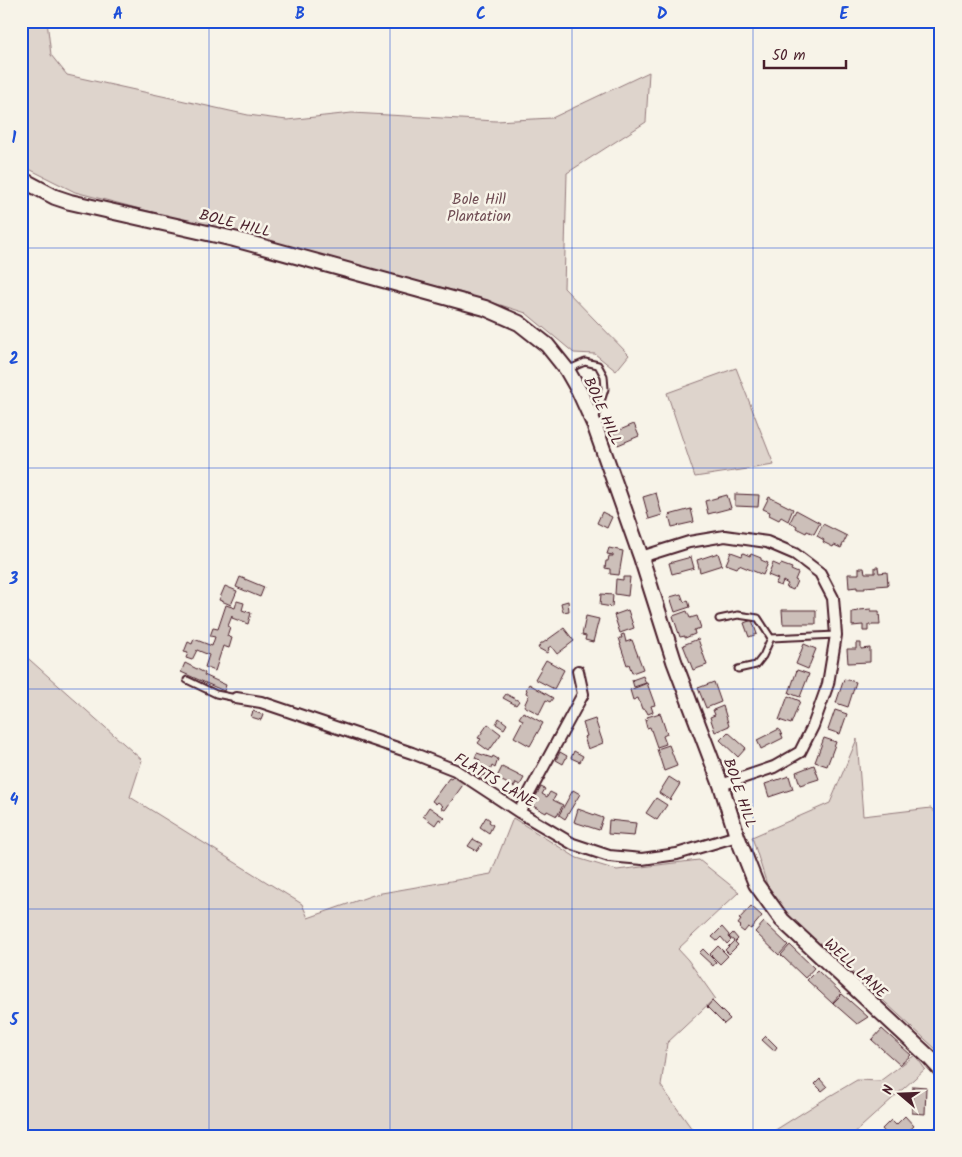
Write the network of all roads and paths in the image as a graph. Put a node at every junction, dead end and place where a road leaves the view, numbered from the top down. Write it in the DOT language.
graph roads {
  1 [pos="21,179"];
  2 [pos="566,370"];
  3 [pos="594,424"];
  4 [pos="641,557"];
  5 [pos="719,619"];
  6 [pos="836,635"];
  7 [pos="772,638"];
  8 [pos="738,669"];
  9 [pos="578,672"];
  10 [pos="187,680"];
  11 [pos="236,698"];
  12 [pos="721,785"];
  13 [pos="519,812"];
  14 [pos="737,836"];
  15 [pos="756,884"];
  16 [pos="941,1070"];
  17 [pos="941,1131"];
  18 [pos="936,1136"];
  1 -- 2 [label="street, BOLE HILL"];
  2 -- 3 [label="street, BOLE HILL"];
  2 -- 3 [label="lane"];
  3 -- 4 [label="street, BOLE HILL"];
  4 -- 6 [label="street"];
  4 -- 12 [label="street, BOLE HILL"];
  5 -- 7 [label="lane"];
  6 -- 7 [label="lane"];
  6 -- 12 [label="street"];
  7 -- 8 [label="lane"];
  9 -- 13 [label="street"];
  10 -- 11 [label="lane"];
  11 -- 13 [label="street, FLATTS LANE"];
  12 -- 14 [label="street, BOLE HILL"];
  13 -- 14 [label="street, FLATTS LANE"];
  14 -- 15 [label="street, BOLE HILL"];
  15 -- 16 [label="street, WELL LANE"];
  17 -- 18 [label="street"];
}
